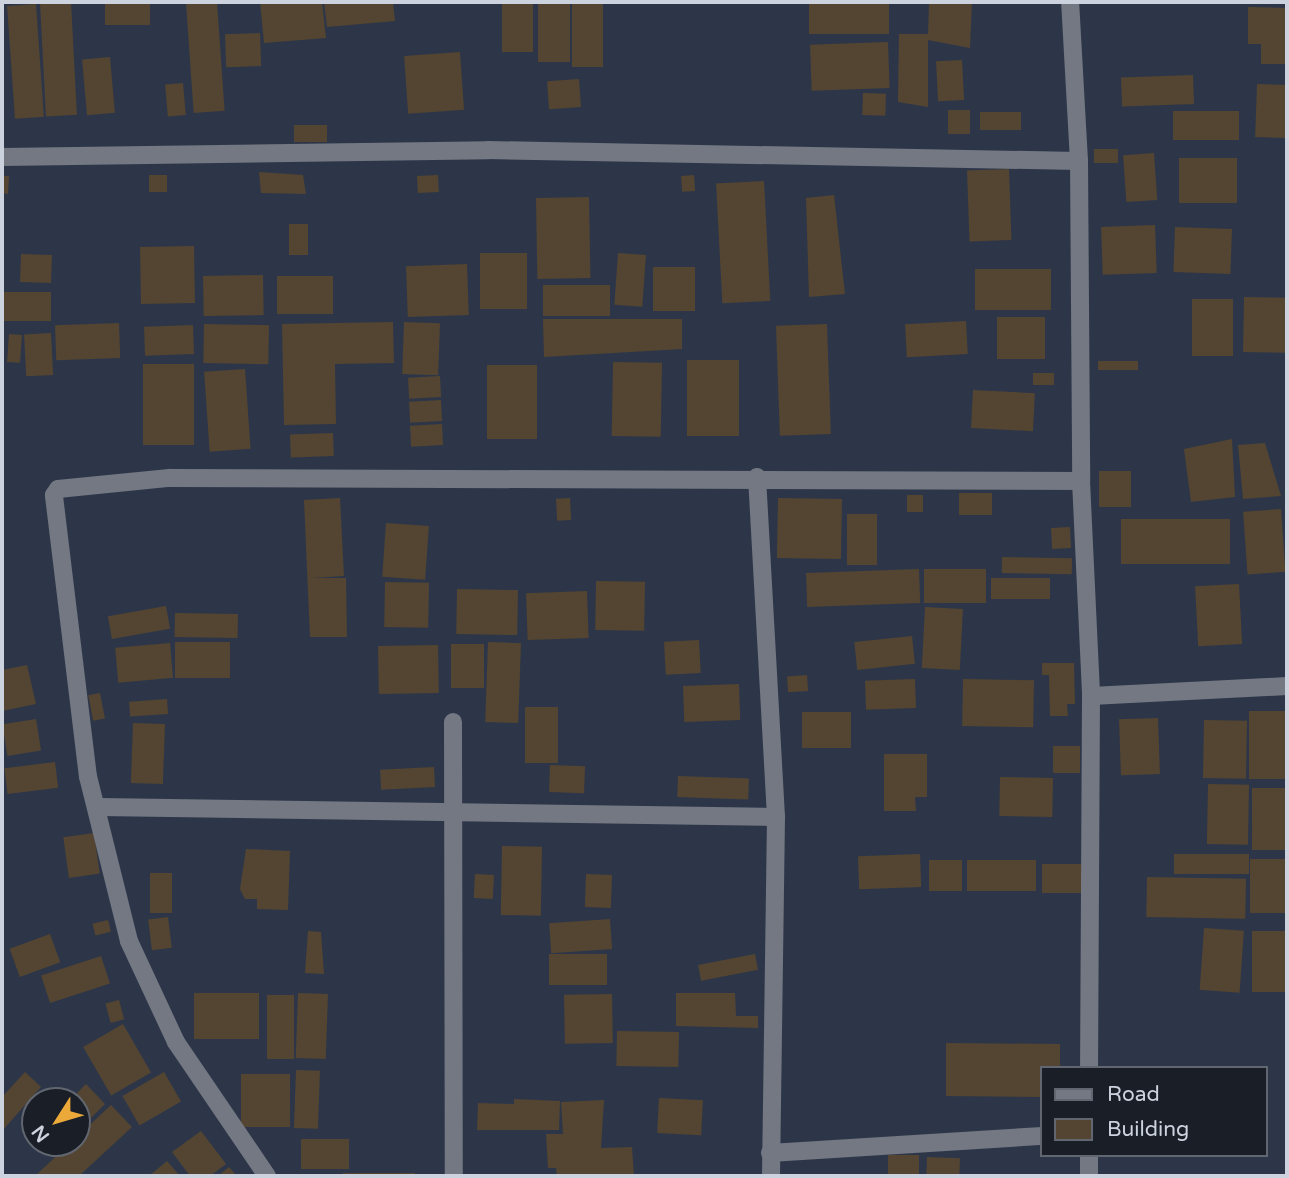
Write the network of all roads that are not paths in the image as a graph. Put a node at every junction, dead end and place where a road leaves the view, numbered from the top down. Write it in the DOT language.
graph roads {
  1 [pos="1070,2"];
  2 [pos="2,157"];
  3 [pos="1079,161"];
  4 [pos="757,477"];
  5 [pos="1081,481"];
  6 [pos="1287,686"];
  7 [pos="1091,696"];
  8 [pos="453,722"];
  9 [pos="100,807"];
  10 [pos="457,810"];
  11 [pos="776,817"];
  12 [pos="1089,1066"];
  13 [pos="1040,1136"];
  14 [pos="770,1153"];
  15 [pos="1089,1157"];
  16 [pos="267,1176"];
  17 [pos="454,1176"];
  18 [pos="771,1176"];
  19 [pos="1089,1176"];
  1 -- 3 [label="street"];
  2 -- 3 [label="street"];
  3 -- 5 [label="street"];
  4 -- 5 [label="street"];
  4 -- 9 [label="street"];
  4 -- 11 [label="street"];
  5 -- 7 [label="street"];
  6 -- 7 [label="street"];
  7 -- 12 [label="street"];
  8 -- 10 [label="street"];
  9 -- 10 [label="street"];
  9 -- 16 [label="street"];
  10 -- 11 [label="street"];
  10 -- 17 [label="street"];
  11 -- 14 [label="street"];
  13 -- 14 [label="street"];
  14 -- 18 [label="street"];
  15 -- 19 [label="street"];
}
